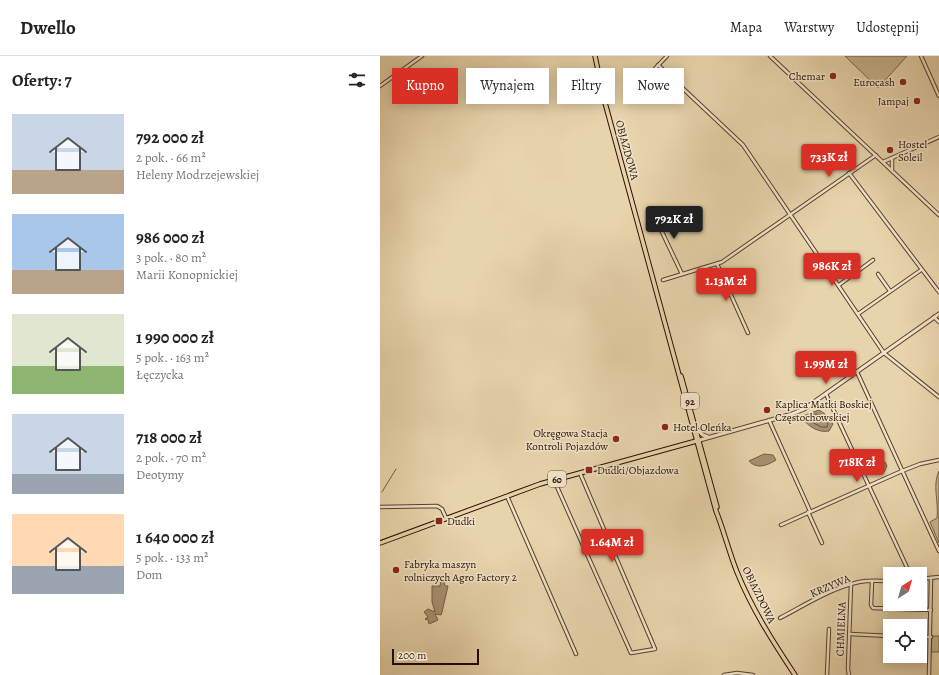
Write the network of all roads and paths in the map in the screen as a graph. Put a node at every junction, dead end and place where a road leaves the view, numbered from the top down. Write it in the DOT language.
graph roads {
  1 [pos="422,56"];
  2 [pos="595,56"];
  3 [pos="667,56"];
  4 [pos="770,56"];
  5 [pos="921,56"];
  6 [pos="658,65"];
  7 [pos="655,68"];
  8 [pos="380,86"];
  9 [pos="939,96"];
  10 [pos="939,137"];
  11 [pos="876,155"];
  12 [pos="892,158"];
  13 [pos="883,162"];
  14 [pos="893,171"];
  15 [pos="849,173"];
  16 [pos="652,211"];
  17 [pos="791,214"];
  18 [pos="939,215"];
  19 [pos="873,260"];
  20 [pos="717,264"];
  21 [pos="921,270"];
  22 [pos="682,274"];
  23 [pos="878,274"];
  24 [pos="663,280"];
  25 [pos="839,285"];
  26 [pos="890,291"];
  27 [pos="939,292"];
  28 [pos="858,314"];
  29 [pos="939,314"];
  30 [pos="934,317"];
  31 [pos="939,322"];
  32 [pos="748,333"];
  33 [pos="884,353"];
  34 [pos="676,363"];
  35 [pos="857,372"];
  36 [pos="826,394"];
  37 [pos="939,397"];
  38 [pos="769,420"];
  39 [pos="697,430"];
  40 [pos="710,437"];
  41 [pos="698,440"];
  42 [pos="939,460"];
  43 [pos="902,471"];
  44 [pos="580,473"];
  45 [pos="554,480"];
  46 [pos="868,486"];
  47 [pos="507,496"];
  48 [pos="380,507"];
  49 [pos="809,512"];
  50 [pos="446,518"];
  51 [pos="781,525"];
  52 [pos="380,543"];
  53 [pos="822,543"];
  54 [pos="939,551"];
  55 [pos="907,567"];
  56 [pos="939,577"];
  57 [pos="927,578"];
  58 [pos="931,578"];
  59 [pos="883,581"];
  60 [pos="872,582"];
  61 [pos="851,584"];
  62 [pos="931,610"];
  63 [pos="780,618"];
  64 [pos="829,629"];
  65 [pos="850,634"];
  66 [pos="883,636"];
  67 [pos="930,637"];
  68 [pos="576,654"];
  69 [pos="724,675"];
  70 [pos="753,675"];
  71 [pos="795,675"];
  72 [pos="827,675"];
  73 [pos="849,675"];
  74 [pos="929,675"];
  1 -- 8 [label="street"];
  2 -- 34 [label="main road, OBJAZDOWA / 92"];
  3 -- 6 [label="street"];
  4 -- 11 [label="street"];
  5 -- 9 [label="street"];
  6 -- 7 [label="street"];
  6 -- 17 [label="street"];
  10 -- 12 [label="street"];
  11 -- 13 [label="street"];
  11 -- 15 [label="street"];
  12 -- 13 [label="street"];
  12 -- 14 [label="street"];
  13 -- 14 [label="street"];
  14 -- 18 [label="street"];
  15 -- 17 [label="street"];
  15 -- 21 [label="street"];
  16 -- 22 [label="street"];
  17 -- 20 [label="street"];
  17 -- 25 [label="street"];
  19 -- 25 [label="street"];
  20 -- 22 [label="street"];
  20 -- 32 [label="street"];
  21 -- 26 [label="street"];
  21 -- 27 [label="street"];
  22 -- 24 [label="street"];
  23 -- 26 [label="street"];
  25 -- 28 [label="street"];
  26 -- 28 [label="street"];
  28 -- 33 [label="street"];
  29 -- 30 [label="street"];
  30 -- 31 [label="street"];
  30 -- 33 [label="street"];
  33 -- 35 [label="street"];
  33 -- 37 [label="street"];
  34 -- 39 [label="main road, OBJAZDOWA / 92"];
  34 -- 41 [label="main road, OBJAZDOWA / 92"];
  35 -- 36 [label="street"];
  35 -- 43 [label="street"];
  36 -- 38 [label="street"];
  36 -- 46 [label="street"];
  38 -- 40 [label="street"];
  38 -- 49 [label="street"];
  39 -- 40 [label="street"];
  39 -- 41 [label="main road, OBJAZDOWA / 92"];
  40 -- 41 [label="street"];
  41 -- 44 [label="main road, 60"];
  41 -- 71 [label="main road, OBJAZDOWA"];
  42 -- 43 [label="street"];
  43 -- 46 [label="street"];
  43 -- 54 [label="street"];
  44 -- 45 [label="main road, 60"];
  44 -- 45 [label="street"];
  45 -- 47 [label="main road, 60"];
  46 -- 49 [label="street"];
  46 -- 55 [label="street"];
  47 -- 50 [label="main road, 60"];
  47 -- 68 [label="street"];
  48 -- 50 [label="street"];
  49 -- 51 [label="street"];
  49 -- 53 [label="street"];
  50 -- 52 [label="main road, 60"];
  56 -- 58 [label="street"];
  57 -- 58 [label="street"];
  58 -- 62 [label="street"];
  59 -- 60 [label="street, KRZYWA"];
  60 -- 61 [label="street, KRZYWA"];
  60 -- 62 [label="street"];
  61 -- 63 [label="street, KRZYWA"];
  61 -- 65 [label="street, CHMIELNA"];
  62 -- 67 [label="street"];
  64 -- 72 [label="street"];
  65 -- 66 [label="street"];
  65 -- 73 [label="street, CHMIELNA"];
  67 -- 74 [label="street"];
  69 -- 70 [label="street"];
}
